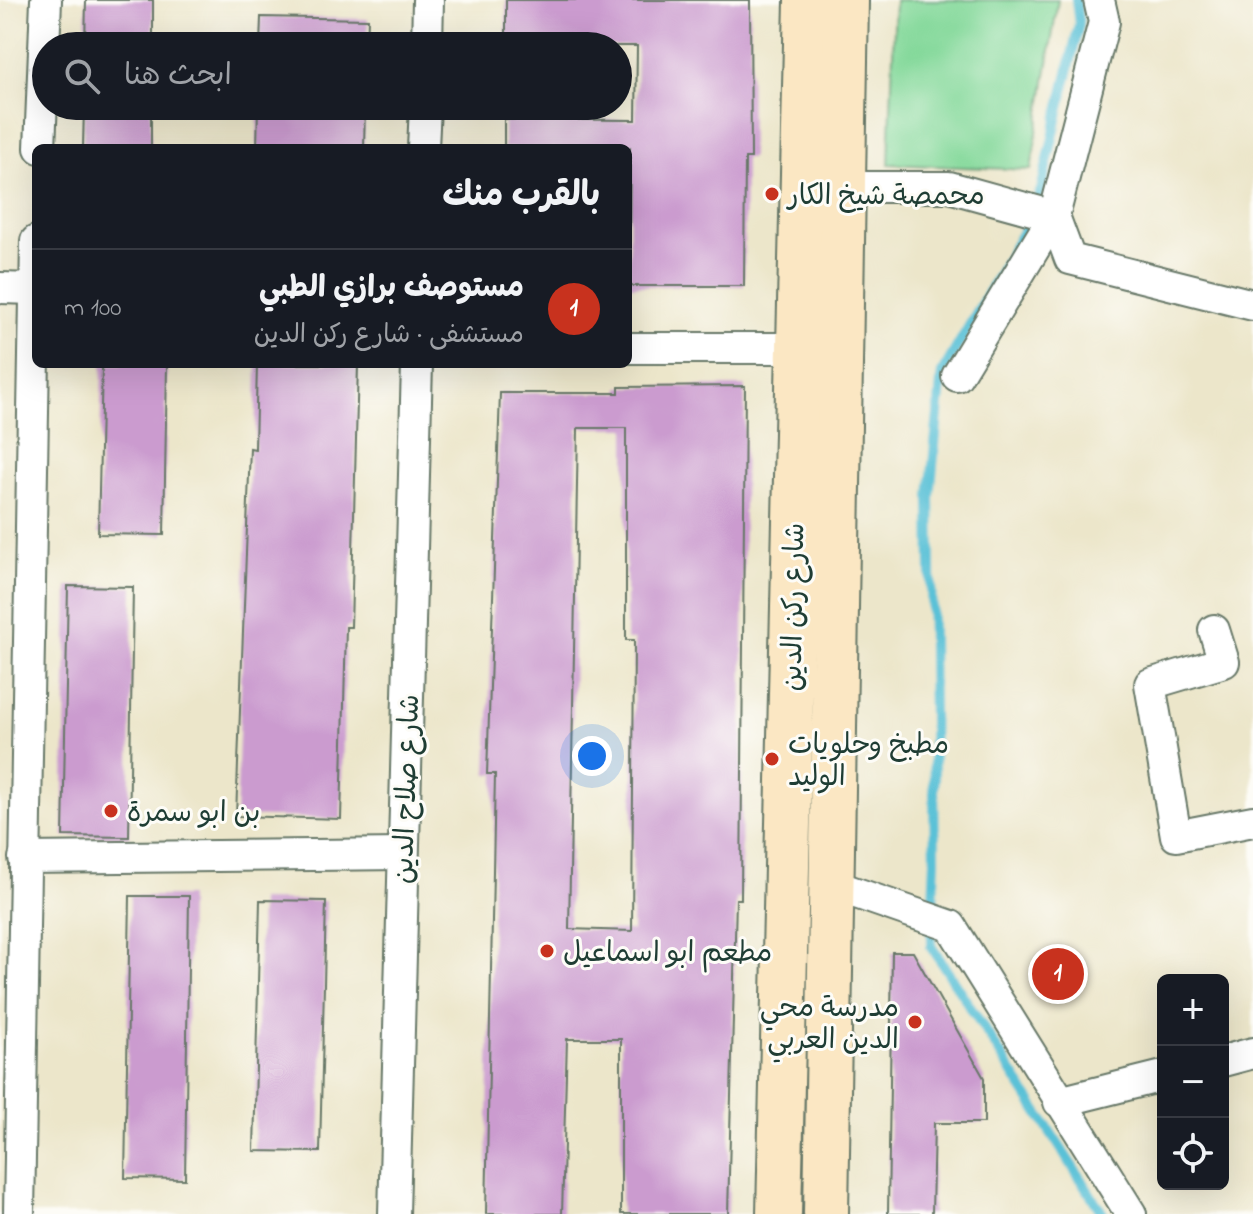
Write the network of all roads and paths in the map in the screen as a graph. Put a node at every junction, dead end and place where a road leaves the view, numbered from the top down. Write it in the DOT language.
graph roads {
  1 [pos="46,0"];
  2 [pos="428,0"];
  3 [pos="807,0"];
  4 [pos="846,0"];
  5 [pos="1099,0"];
  6 [pos="45,32"];
  7 [pos="427,32"];
  8 [pos="41,120"];
  9 [pos="424,120"];
  10 [pos="40,144"];
  11 [pos="423,144"];
  12 [pos="844,187"];
  13 [pos="1054,216"];
  14 [pos="0,288"];
  15 [pos="32,289"];
  16 [pos="1253,305"];
  17 [pos="632,348"];
  18 [pos="798,348"];
  19 [pos="33,368"];
  20 [pos="417,368"];
  21 [pos="957,376"];
  22 [pos="1214,630"];
  23 [pos="1253,821"];
  24 [pos="403,854"];
  25 [pos="24,858"];
  26 [pos="833,885"];
  27 [pos="1253,1053"];
  28 [pos="1229,1059"];
  29 [pos="1157,1078"];
  30 [pos="1059,1102"];
  31 [pos="19,1214"];
  32 [pos="394,1214"];
  33 [pos="779,1214"];
  34 [pos="826,1214"];
  35 [pos="1131,1214"];
  1 -- 6 [label="street"];
  2 -- 7 [label="street"];
  3 -- 18 [label="main road, شارع ركن الدين"];
  4 -- 12 [label="main road, شارع ركن الدين"];
  5 -- 13 [label="street"];
  8 -- 10 [label="street"];
  9 -- 11 [label="street"];
  12 -- 13 [label="street"];
  12 -- 26 [label="main road, شارع ركن الدين"];
  13 -- 16 [label="street"];
  13 -- 21 [label="street"];
  14 -- 15 [label="street"];
  17 -- 18 [label="street"];
  18 -- 33 [label="main road, شارع ركن الدين"];
  19 -- 25 [label="street"];
  20 -- 24 [label="street, شارع صلاح الدين"];
  22 -- 23 [label="street"];
  24 -- 25 [label="street"];
  24 -- 32 [label="street, شارع صلاح الدين"];
  25 -- 31 [label="street"];
  26 -- 30 [label="street"];
  26 -- 34 [label="main road, شارع ركن الدين"];
  27 -- 28 [label="street"];
  29 -- 30 [label="street"];
  30 -- 35 [label="street"];
}
